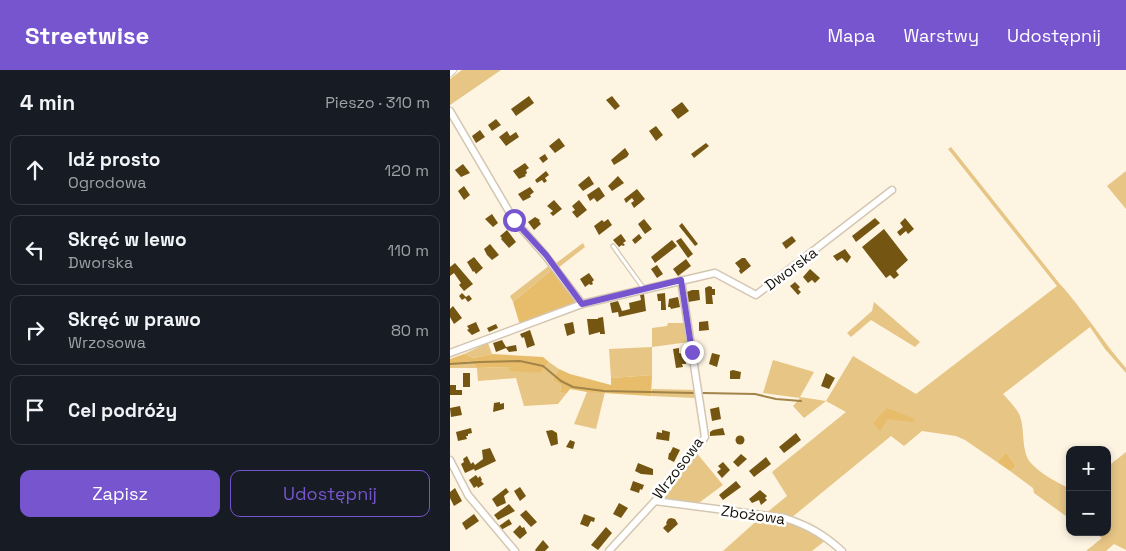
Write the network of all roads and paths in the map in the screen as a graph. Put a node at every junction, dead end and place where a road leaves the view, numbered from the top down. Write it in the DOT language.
graph roads {
  1 [pos="450,111"];
  2 [pos="892,190"];
  3 [pos="613,246"];
  4 [pos="681,280"];
  5 [pos="644,289"];
  6 [pos="582,304"];
  7 [pos="450,354"];
  8 [pos="450,460"];
  9 [pos="654,501"];
  10 [pos="515,551"];
  11 [pos="609,551"];
  12 [pos="842,551"];
  1 -- 6 [label="street"];
  2 -- 4 [label="street, Dworska"];
  3 -- 5 [label="lane"];
  4 -- 5 [label="street, Dworska"];
  4 -- 9 [label="street, Wrzosowa"];
  5 -- 6 [label="street, Dworska"];
  6 -- 7 [label="street, Dworska"];
  8 -- 10 [label="street"];
  9 -- 11 [label="street, Wrzosowa"];
  9 -- 12 [label="street, Zbożowa"];
}
